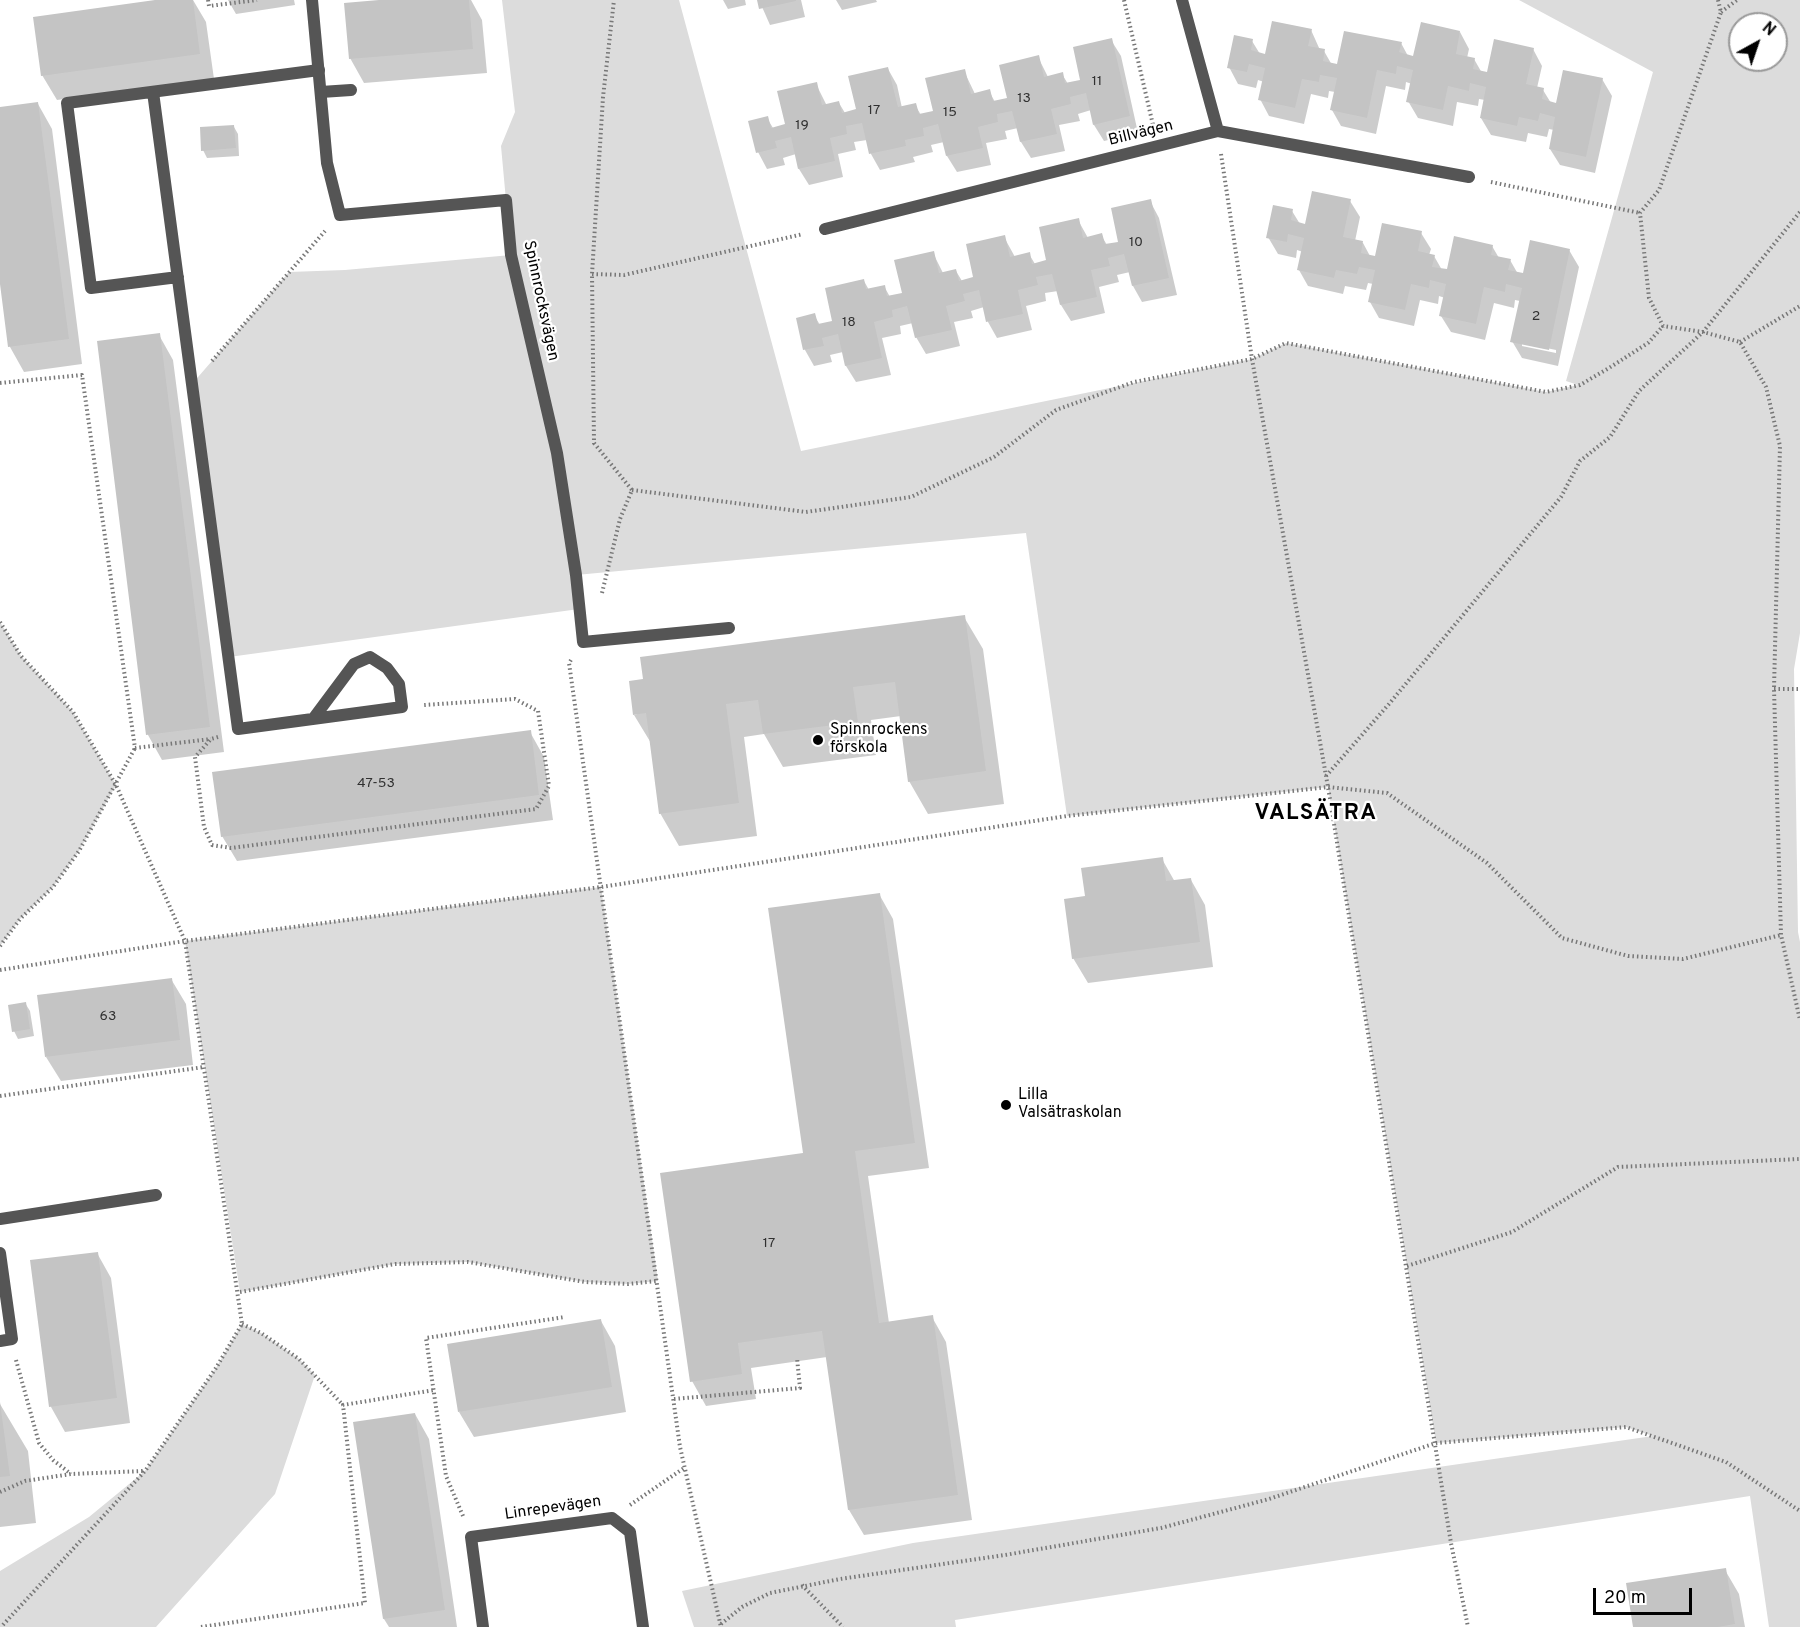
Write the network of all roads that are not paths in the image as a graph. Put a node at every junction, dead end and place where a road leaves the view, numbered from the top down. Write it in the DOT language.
graph roads {
  1 [pos="312,0"];
  2 [pos="1182,0"];
  3 [pos="319,70"];
  4 [pos="351,90"];
  5 [pos="153,92"];
  6 [pos="321,92"];
  7 [pos="1218,132"];
  8 [pos="1469,177"];
  9 [pos="825,229"];
  10 [pos="178,277"];
  11 [pos="729,628"];
  12 [pos="313,719"];
  13 [pos="156,1195"];
  14 [pos="0,1219"];
  15 [pos="0,1253"];
  16 [pos="6,1340"];
  17 [pos="483,1627"];
  18 [pos="643,1627"];
  1 -- 3 [label="street"];
  2 -- 7 [label="street"];
  3 -- 5 [label="street"];
  3 -- 6 [label="street"];
  4 -- 6 [label="street"];
  5 -- 10 [label="street"];
  5 -- 10 [label="street"];
  6 -- 11 [label="street, Spinnrocksvägen"];
  7 -- 8 [label="street, Billvägen"];
  7 -- 9 [label="street, Billvägen"];
  10 -- 12 [label="street"];
  12 -- 12 [label="street"];
  13 -- 14 [label="street"];
  15 -- 16 [label="street"];
  17 -- 18 [label="street, Linrepevägen"];
}
